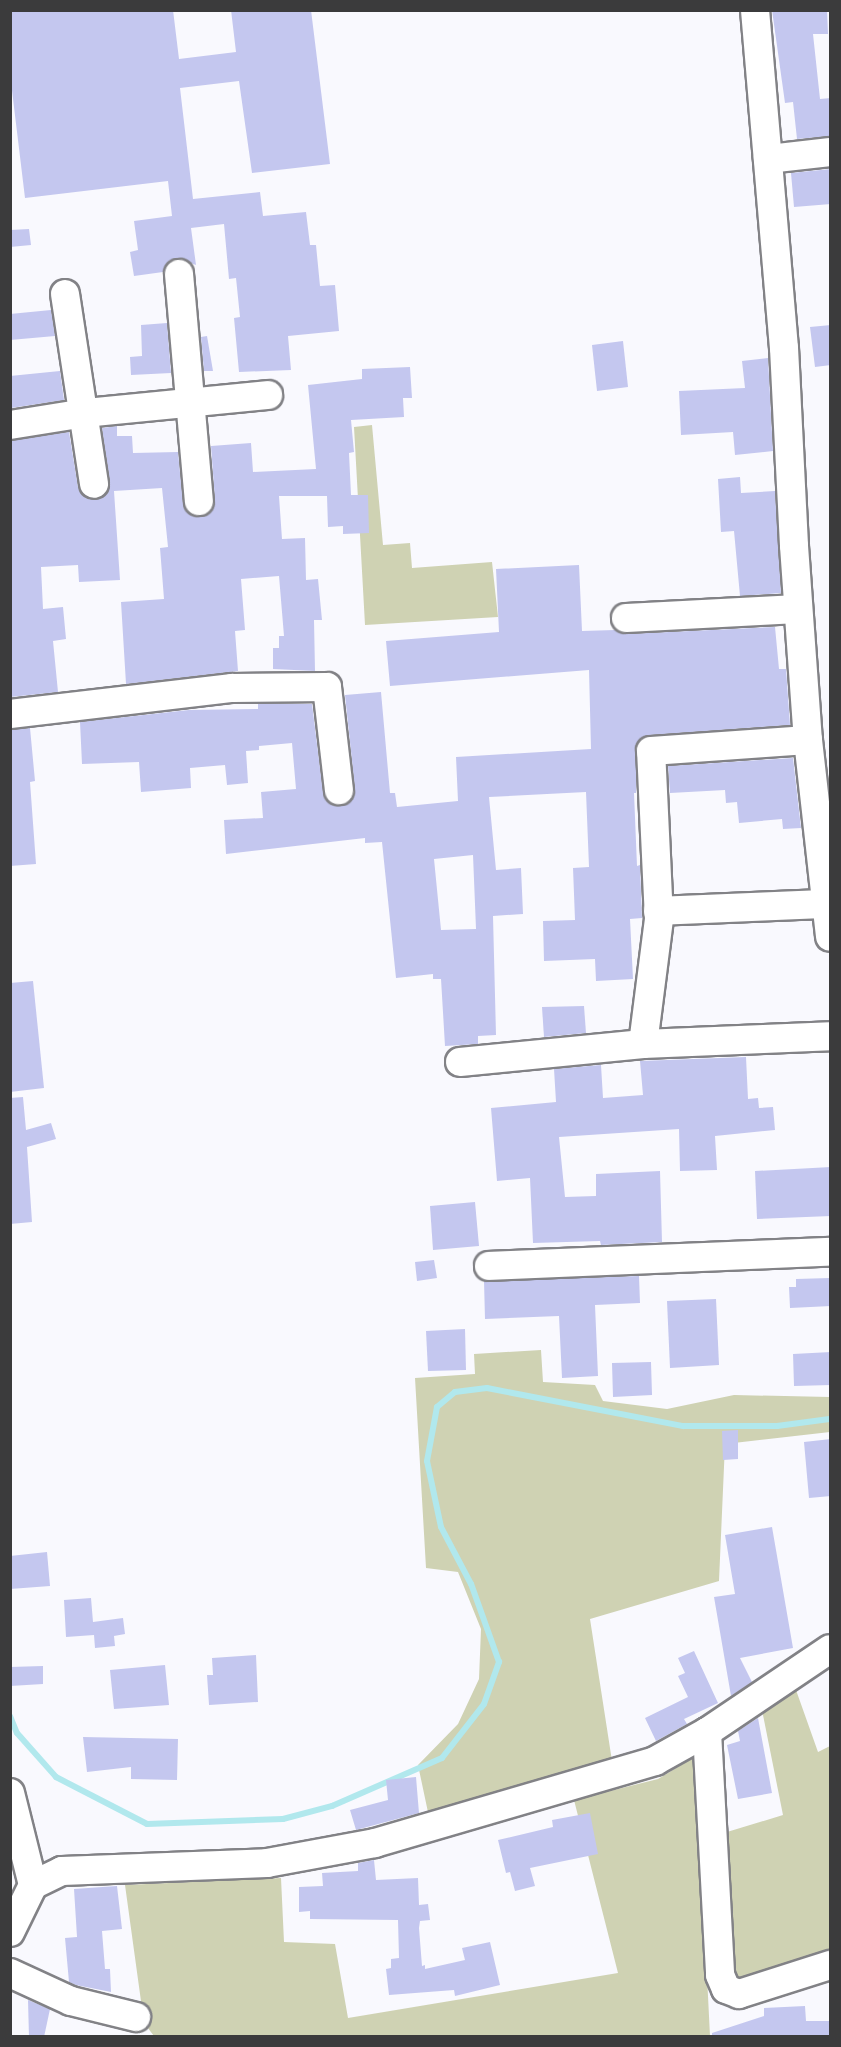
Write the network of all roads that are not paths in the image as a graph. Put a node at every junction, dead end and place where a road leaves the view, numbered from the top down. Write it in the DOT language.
graph roads {
  1 [pos="755,10"];
  2 [pos="831,152"];
  3 [pos="768,159"];
  4 [pos="179,274"];
  5 [pos="64,294"];
  6 [pos="268,395"];
  7 [pos="191,402"];
  8 [pos="85,413"];
  9 [pos="10,425"];
  10 [pos="94,484"];
  11 [pos="199,501"];
  12 [pos="798,609"];
  13 [pos="626,618"];
  14 [pos="10,714"];
  15 [pos="808,740"];
  16 [pos="339,790"];
  17 [pos="827,904"];
  18 [pos="658,911"];
  19 [pos="831,938"];
  20 [pos="831,1036"];
  21 [pos="643,1044"];
  22 [pos="460,1062"];
  23 [pos="831,1252"];
  24 [pos="489,1266"];
  25 [pos="831,1648"];
  26 [pos="707,1732"];
  27 [pos="10,1793"];
  28 [pos="33,1885"];
  29 [pos="10,1932"];
  30 [pos="831,1965"];
  31 [pos="10,1973"];
  32 [pos="136,2017"];
  1 -- 3 [label="street"];
  2 -- 3 [label="street"];
  3 -- 12 [label="street"];
  4 -- 7 [label="street"];
  5 -- 8 [label="street"];
  6 -- 7 [label="street"];
  7 -- 8 [label="street"];
  7 -- 11 [label="street"];
  8 -- 9 [label="street"];
  8 -- 10 [label="street"];
  12 -- 13 [label="street"];
  12 -- 15 [label="street"];
  14 -- 16 [label="street"];
  15 -- 17 [label="street"];
  15 -- 18 [label="street"];
  17 -- 18 [label="street"];
  17 -- 19 [label="street"];
  18 -- 21 [label="street"];
  20 -- 21 [label="street"];
  21 -- 22 [label="street"];
  23 -- 24 [label="street"];
  25 -- 26 [label="street"];
  26 -- 28 [label="street"];
  26 -- 30 [label="street"];
  27 -- 28 [label="street"];
  28 -- 29 [label="street"];
  31 -- 32 [label="street"];
}
